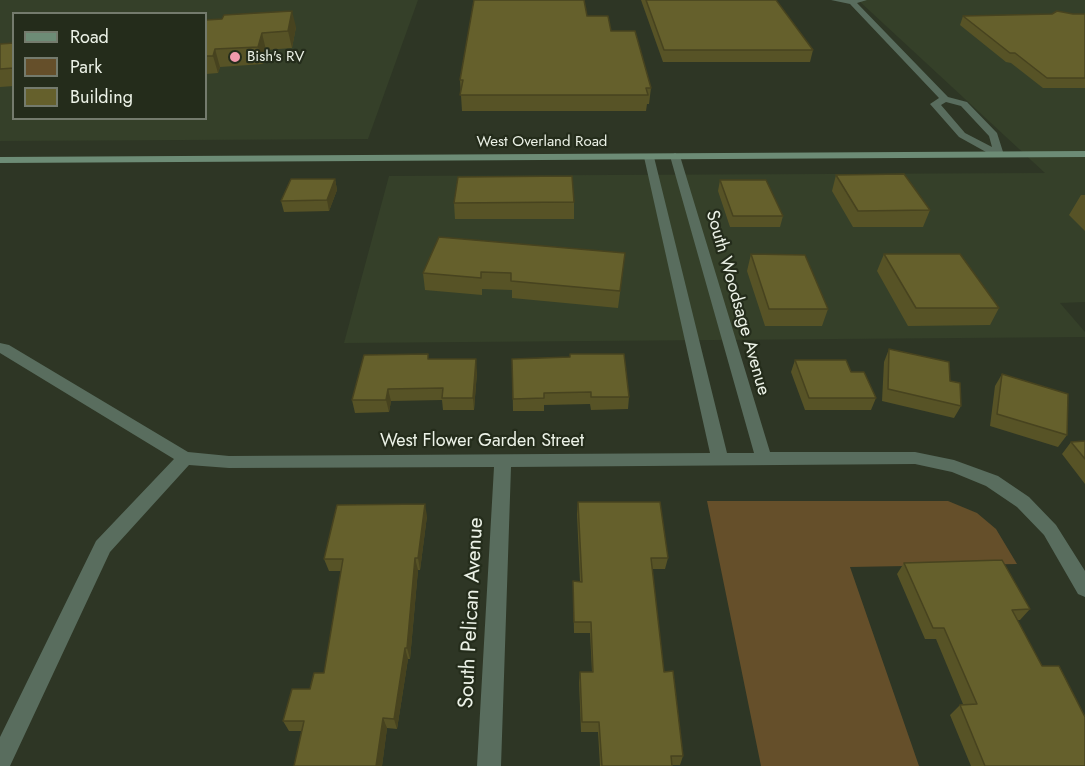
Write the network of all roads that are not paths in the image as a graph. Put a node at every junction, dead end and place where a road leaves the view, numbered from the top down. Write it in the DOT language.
graph roads {
  1 [pos="834,0"];
  2 [pos="864,0"];
  3 [pos="852,2"];
  4 [pos="945,99"];
  5 [pos="1085,154"];
  6 [pos="999,155"];
  7 [pos="675,156"];
  8 [pos="649,157"];
  9 [pos="0,160"];
  10 [pos="0,348"];
  11 [pos="185,458"];
  12 [pos="720,459"];
  13 [pos="764,459"];
  14 [pos="503,462"];
  15 [pos="1085,588"];
  16 [pos="0,762"];
  17 [pos="489,766"];
  1 -- 3 [label="street"];
  2 -- 3 [label="street"];
  3 -- 4 [label="street"];
  4 -- 6 [label="street"];
  4 -- 6 [label="street"];
  5 -- 6 [label="street, West Overland Road"];
  6 -- 7 [label="street, West Overland Road"];
  7 -- 8 [label="street, West Overland Road"];
  7 -- 13 [label="street, South Woodsage Avenue"];
  8 -- 9 [label="street, West Overland Road"];
  8 -- 12 [label="street"];
  10 -- 11 [label="street, West Flower Garden Street"];
  11 -- 14 [label="street, West Flower Garden Street"];
  11 -- 16 [label="street"];
  12 -- 13 [label="street, West Flower Garden Street"];
  12 -- 14 [label="street, West Flower Garden Street"];
  13 -- 15 [label="street, West Flower Garden Street"];
  14 -- 17 [label="street, South Pelican Avenue"];
}
